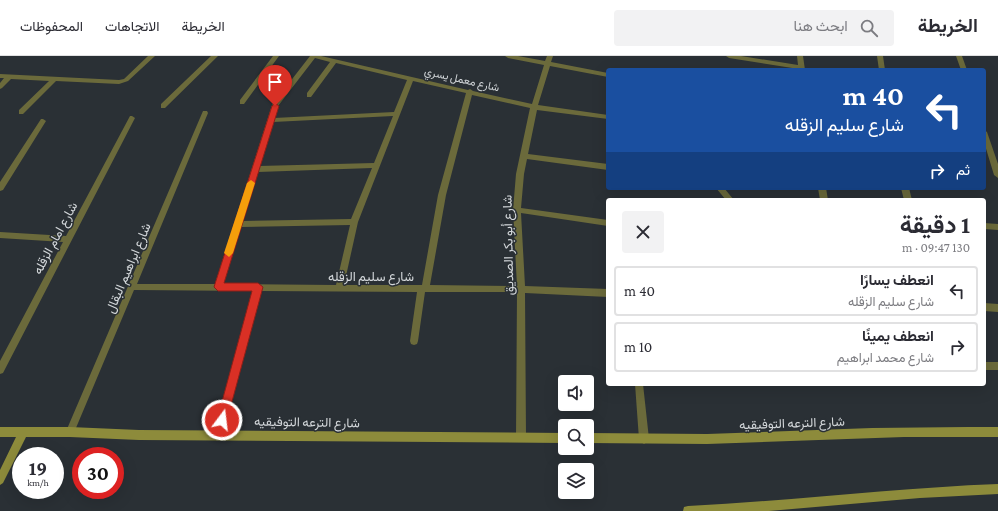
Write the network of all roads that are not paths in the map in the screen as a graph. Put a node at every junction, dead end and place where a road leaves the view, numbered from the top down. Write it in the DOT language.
graph roads {
  1 [pos="152,56"];
  2 [pos="215,56"];
  3 [pos="276,56"];
  4 [pos="314,56"];
  5 [pos="508,56"];
  6 [pos="550,56"];
  7 [pos="729,56"];
  8 [pos="800,56"];
  9 [pos="880,56"];
  10 [pos="959,56"];
  11 [pos="334,61"];
  12 [pos="548,64"];
  13 [pos="796,68"];
  14 [pos="802,68"];
  15 [pos="882,68"];
  16 [pos="963,68"];
  17 [pos="606,75"];
  18 [pos="0,76"];
  19 [pos="10,76"];
  20 [pos="411,78"];
  21 [pos="54,79"];
  22 [pos="0,87"];
  23 [pos="470,91"];
  24 [pos="309,95"];
  25 [pos="242,102"];
  26 [pos="163,106"];
  27 [pos="534,107"];
  28 [pos="21,112"];
  29 [pos="206,113"];
  30 [pos="397,114"];
  31 [pos="606,117"];
  32 [pos="132,118"];
  33 [pos="270,120"];
  34 [pos="42,121"];
  35 [pos="986,138"];
  36 [pos="524,156"];
  37 [pos="377,164"];
  38 [pos="606,167"];
  39 [pos="255,169"];
  40 [pos="998,175"];
  41 [pos="0,188"];
  42 [pos="722,190"];
  43 [pos="728,198"];
  44 [pos="517,210"];
  45 [pos="354,222"];
  46 [pos="606,223"];
  47 [pos="238,224"];
  48 [pos="986,226"];
  49 [pos="998,228"];
  50 [pos="0,235"];
  51 [pos="68,239"];
  52 [pos="133,287"];
  53 [pos="218,287"];
  54 [pos="258,287"];
  55 [pos="339,288"];
  56 [pos="423,289"];
  57 [pos="521,289"];
  58 [pos="606,293"];
  59 [pos="986,307"];
  60 [pos="998,308"];
  61 [pos="414,341"];
  62 [pos="986,366"];
  63 [pos="998,366"];
  64 [pos="0,370"];
  65 [pos="639,386"];
  66 [pos="0,432"];
  67 [pos="70,432"];
  68 [pos="998,432"];
  69 [pos="23,433"];
  70 [pos="218,434"];
  71 [pos="521,438"];
  72 [pos="558,438"];
  73 [pos="594,438"];
  74 [pos="644,439"];
  75 [pos="0,480"];
  76 [pos="998,489"];
  77 [pos="767,509"];
  78 [pos="688,511"];
  1 -- 21 [label="street"];
  2 -- 26 [label="street"];
  3 -- 25 [label="street"];
  4 -- 11 [label="street, شارع معمل يسري"];
  4 -- 33 [label="street"];
  5 -- 12 [label="street"];
  6 -- 12 [label="street, شارع أبو بكر الصديق"];
  7 -- 13 [label="street"];
  8 -- 14 [label="street"];
  9 -- 15 [label="street"];
  10 -- 16 [label="street"];
  11 -- 20 [label="street, شارع معمل يسري"];
  11 -- 24 [label="street"];
  12 -- 17 [label="street"];
  12 -- 27 [label="street, شارع أبو بكر الصديق"];
  18 -- 19 [label="street"];
  19 -- 21 [label="street"];
  19 -- 22 [label="street"];
  20 -- 23 [label="street, شارع معمل يسري"];
  20 -- 30 [label="street"];
  21 -- 28 [label="street"];
  23 -- 27 [label="street, شارع معمل يسري"];
  23 -- 56 [label="street"];
  27 -- 31 [label="street, شارع معمل يسري"];
  27 -- 36 [label="street, شارع أبو بكر الصديق"];
  29 -- 52 [label="street, شارع ابراهيم البقال"];
  30 -- 33 [label="street"];
  30 -- 37 [label="street"];
  32 -- 51 [label="street, شارع امام الزقله"];
  33 -- 39 [label="street"];
  34 -- 41 [label="street"];
  35 -- 40 [label="street"];
  36 -- 38 [label="street"];
  36 -- 44 [label="street, شارع أبو بكر الصديق"];
  37 -- 39 [label="street"];
  37 -- 45 [label="street"];
  39 -- 47 [label="street"];
  42 -- 43 [label="street"];
  44 -- 46 [label="street"];
  44 -- 57 [label="street, شارع أبو بكر الصديق"];
  45 -- 47 [label="street"];
  45 -- 55 [label="street"];
  47 -- 53 [label="street"];
  48 -- 49 [label="street"];
  50 -- 51 [label="street"];
  51 -- 64 [label="street, شارع امام الزقله"];
  52 -- 53 [label="street, شارع سليم الزقله"];
  52 -- 67 [label="street, شارع ابراهيم البقال"];
  53 -- 54 [label="street, شارع سليم الزقله"];
  54 -- 55 [label="street, شارع سليم الزقله"];
  54 -- 70 [label="street"];
  55 -- 56 [label="street, شارع سليم الزقله"];
  56 -- 57 [label="street, شارع سليم الزقله"];
  56 -- 61 [label="street"];
  57 -- 58 [label="street, شارع سليم الزقله"];
  57 -- 71 [label="street, شارع أبو بكر الصديق"];
  59 -- 60 [label="street"];
  62 -- 63 [label="street"];
  65 -- 74 [label="street"];
  66 -- 69 [label="main road, شارع الترعه التوفيقيه"];
  67 -- 69 [label="main road, شارع الترعه التوفيقيه"];
  67 -- 70 [label="main road, شارع الترعه التوفيقيه"];
  68 -- 74 [label="main road, شارع الترعه التوفيقيه"];
  69 -- 75 [label="main road"];
  70 -- 71 [label="main road, شارع الترعه التوفيقيه"];
  71 -- 72 [label="main road, شارع الترعه التوفيقيه"];
  73 -- 74 [label="main road, شارع الترعه التوفيقيه"];
  76 -- 77 [label="main road"];
  77 -- 78 [label="main road"];
}
